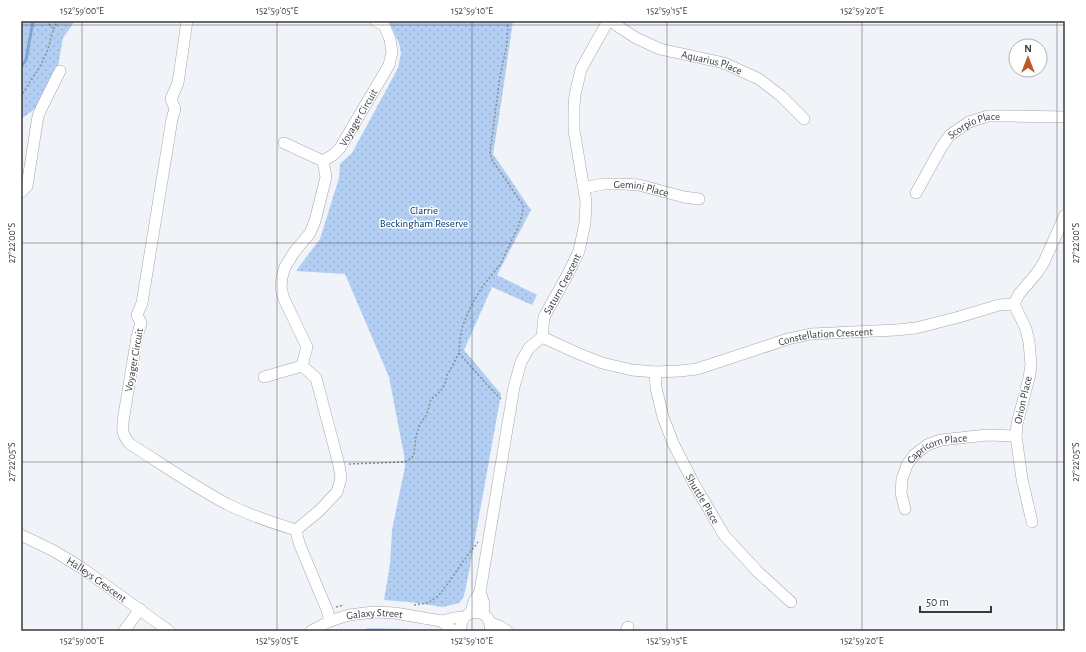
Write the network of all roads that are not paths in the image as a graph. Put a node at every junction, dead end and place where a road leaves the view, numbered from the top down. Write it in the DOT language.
graph roads {
  1 [pos="376,21"];
  2 [pos="609,21"];
  3 [pos="184,22"];
  4 [pos="60,71"];
  5 [pos="1065,117"];
  6 [pos="804,119"];
  7 [pos="284,143"];
  8 [pos="323,161"];
  9 [pos="584,188"];
  10 [pos="21,192"];
  11 [pos="916,193"];
  12 [pos="699,199"];
  13 [pos="1065,215"];
  14 [pos="1014,304"];
  15 [pos="542,337"];
  16 [pos="302,366"];
  17 [pos="655,372"];
  18 [pos="264,377"];
  19 [pos="1016,436"];
  20 [pos="905,509"];
  21 [pos="1032,522"];
  22 [pos="296,530"];
  23 [pos="21,535"];
  24 [pos="480,592"];
  25 [pos="791,602"];
  26 [pos="140,609"];
  27 [pos="467,615"];
  28 [pos="330,621"];
  29 [pos="441,621"];
  30 [pos="487,622"];
  31 [pos="124,631"];
  32 [pos="169,631"];
  33 [pos="311,631"];
  34 [pos="457,631"];
  35 [pos="461,631"];
  36 [pos="507,631"];
  1 -- 8 [label="street, Voyager Circuit"];
  2 -- 6 [label="street, Aquarius Place"];
  2 -- 9 [label="street, Saturn Crescent"];
  3 -- 22 [label="street, Voyager Circuit"];
  4 -- 10 [label="street"];
  5 -- 11 [label="street, Scorpio Place"];
  7 -- 8 [label="street"];
  8 -- 16 [label="street"];
  9 -- 12 [label="street, Gemini Place"];
  9 -- 15 [label="street, Saturn Crescent"];
  13 -- 14 [label="street"];
  14 -- 17 [label="street, Constellation Crescent"];
  14 -- 19 [label="street, Orion Place"];
  15 -- 17 [label="street, Constellation Crescent"];
  15 -- 24 [label="street"];
  16 -- 18 [label="street"];
  16 -- 22 [label="street"];
  17 -- 25 [label="street, Shuttle Place"];
  19 -- 20 [label="street, Capricorn Place"];
  19 -- 21 [label="street, Orion Place"];
  22 -- 28 [label="street"];
  23 -- 26 [label="street, Halleys Crescent"];
  24 -- 27 [label="street"];
  24 -- 30 [label="street"];
  26 -- 31 [label="street"];
  26 -- 32 [label="street, Halleys Crescent"];
  27 -- 29 [label="street, Galaxy Street"];
  27 -- 30 [label="street, Galaxy Street"];
  27 -- 35 [label="street"];
  28 -- 29 [label="street, Galaxy Street"];
  28 -- 33 [label="street, Galaxy Street"];
  29 -- 34 [label="street, Galaxy Street"];
  30 -- 36 [label="street"];
}
